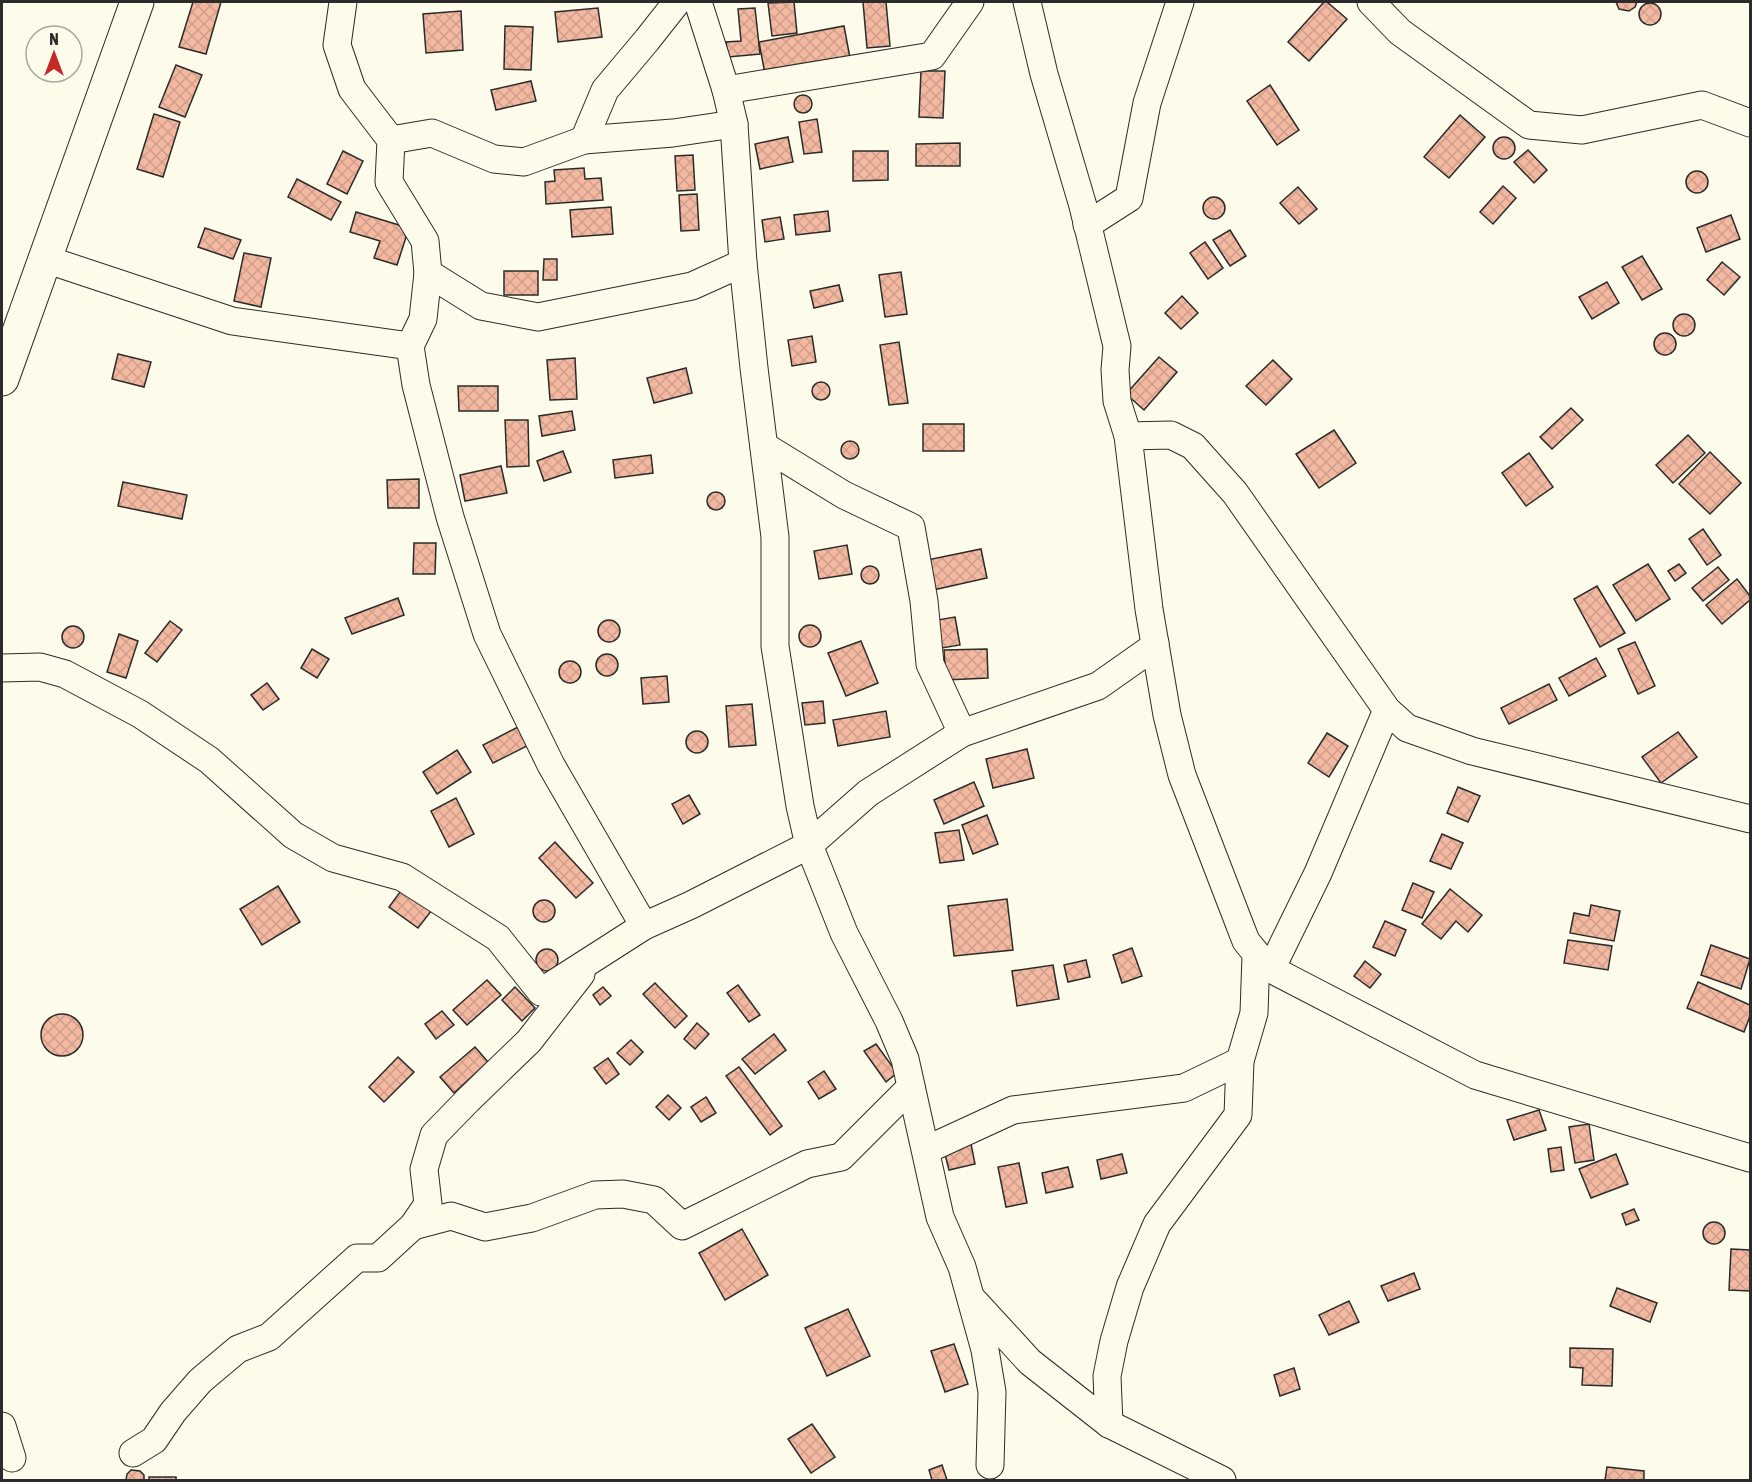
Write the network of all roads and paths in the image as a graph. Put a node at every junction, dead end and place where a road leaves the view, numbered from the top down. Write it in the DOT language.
graph roads {
  1 [pos="137,2"];
  2 [pos="343,2"];
  3 [pos="677,2"];
  4 [pos="698,2"];
  5 [pos="970,2"];
  6 [pos="1027,2"];
  7 [pos="1180,2"];
  8 [pos="1371,2"];
  9 [pos="726,90"];
  10 [pos="1750,123"];
  11 [pos="734,124"];
  12 [pos="391,140"];
  13 [pos="584,140"];
  14 [pos="1088,225"];
  15 [pos="45,259"];
  16 [pos="743,263"];
  17 [pos="428,273"];
  18 [pos="410,346"];
  19 [pos="2,379"];
  20 [pos="1128,436"];
  21 [pos="764,446"];
  22 [pos="1155,643"];
  23 [pos="2,668"];
  24 [pos="1387,710"];
  25 [pos="962,733"];
  26 [pos="1750,819"];
  27 [pos="809,845"];
  28 [pos="644,926"];
  29 [pos="592,959"];
  30 [pos="1263,962"];
  31 [pos="1240,1061"];
  32 [pos="911,1087"];
  33 [pos="926,1150"];
  34 [pos="1750,1158"];
  35 [pos="413,1226"];
  36 [pos="970,1296"];
  37 [pos="1109,1424"];
  38 [pos="2,1426"];
  39 [pos="133,1453"];
  40 [pos="12,1458"];
  41 [pos="990,1465"];
  42 [pos="1222,1480"];
  1 -- 15 [label="main road"];
  2 -- 12 [label="street"];
  3 -- 13 [label="street"];
  4 -- 9 [label="street"];
  5 -- 9 [label="street"];
  6 -- 14 [label="street"];
  7 -- 14 [label="street"];
  8 -- 10 [label="street"];
  9 -- 11 [label="street"];
  11 -- 13 [label="street"];
  11 -- 16 [label="street"];
  12 -- 13 [label="street"];
  12 -- 17 [label="street"];
  14 -- 20 [label="street"];
  15 -- 18 [label="street"];
  15 -- 19 [label="main road"];
  16 -- 17 [label="street"];
  16 -- 21 [label="street"];
  17 -- 18 [label="street"];
  18 -- 28 [label="street"];
  20 -- 22 [label="street"];
  20 -- 24 [label="street"];
  21 -- 25 [label="street"];
  21 -- 27 [label="street"];
  22 -- 25 [label="street"];
  22 -- 30 [label="street"];
  23 -- 29 [label="street"];
  24 -- 26 [label="street"];
  24 -- 30 [label="street"];
  25 -- 27 [label="street"];
  27 -- 28 [label="street"];
  27 -- 32 [label="street"];
  28 -- 29 [label="street"];
  29 -- 35 [label="street"];
  30 -- 31 [label="street"];
  30 -- 34 [label="street"];
  31 -- 33 [label="street"];
  31 -- 37 [label="street"];
  32 -- 33 [label="street"];
  32 -- 35 [label="street"];
  33 -- 36 [label="street"];
  35 -- 39 [label="street"];
  36 -- 37 [label="street"];
  36 -- 41 [label="street"];
  37 -- 42 [label="street"];
  38 -- 40 [label="street"];
}
